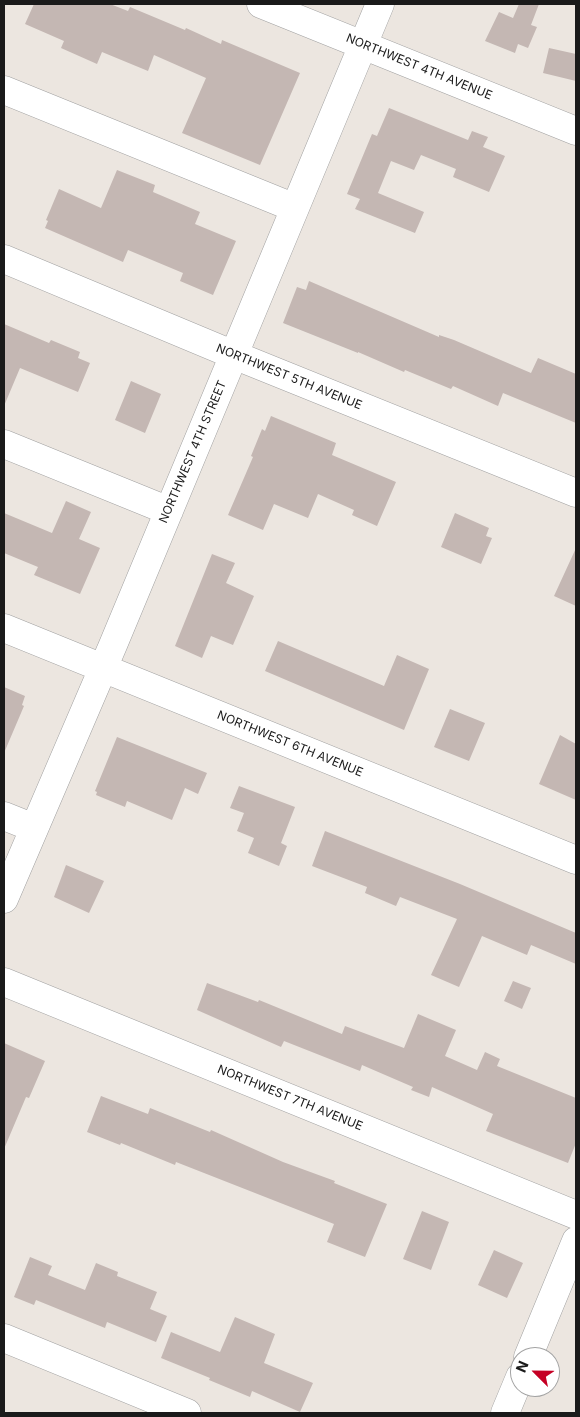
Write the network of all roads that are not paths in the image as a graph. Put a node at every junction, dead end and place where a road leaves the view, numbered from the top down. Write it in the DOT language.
graph roads {
  1 [pos="261,4"];
  2 [pos="380,4"];
  3 [pos="362,44"];
  4 [pos="4,90"];
  5 [pos="576,131"];
  6 [pos="295,208"];
  7 [pos="4,259"];
  8 [pos="234,355"];
  9 [pos="4,444"];
  10 [pos="576,493"];
  11 [pos="169,511"];
  12 [pos="4,628"];
  13 [pos="103,668"];
  14 [pos="4,816"];
  15 [pos="34,828"];
  16 [pos="576,860"];
  17 [pos="4,899"];
  18 [pos="4,982"];
  19 [pos="576,1215"];
  20 [pos="576,1241"];
  21 [pos="4,1338"];
  22 [pos="532,1347"];
  23 [pos="512,1397"];
  24 [pos="187,1413"];
  25 [pos="505,1413"];
  1 -- 3 [label="street, NORTHWEST 4TH AVENUE"];
  2 -- 3 [label="street, NORTHWEST 4TH STREET"];
  3 -- 5 [label="street, NORTHWEST 4TH AVENUE"];
  3 -- 6 [label="street, NORTHWEST 4TH STREET"];
  4 -- 6 [label="street"];
  6 -- 8 [label="street, NORTHWEST 4TH STREET"];
  7 -- 8 [label="street, NORTHWEST 5TH AVENUE"];
  8 -- 10 [label="street, NORTHWEST 5TH AVENUE"];
  8 -- 11 [label="street, NORTHWEST 4TH STREET"];
  9 -- 11 [label="street"];
  11 -- 13 [label="street, NORTHWEST 4TH STREET"];
  12 -- 13 [label="street, NORTHWEST 6TH AVENUE"];
  13 -- 15 [label="street, NORTHWEST 4TH STREET"];
  13 -- 16 [label="street, NORTHWEST 6TH AVENUE"];
  14 -- 15 [label="street"];
  15 -- 17 [label="street, NORTHWEST 4TH STREET"];
  18 -- 19 [label="street, NORTHWEST 7TH AVENUE"];
  20 -- 22 [label="street"];
  21 -- 24 [label="street"];
  23 -- 25 [label="street"];
}
